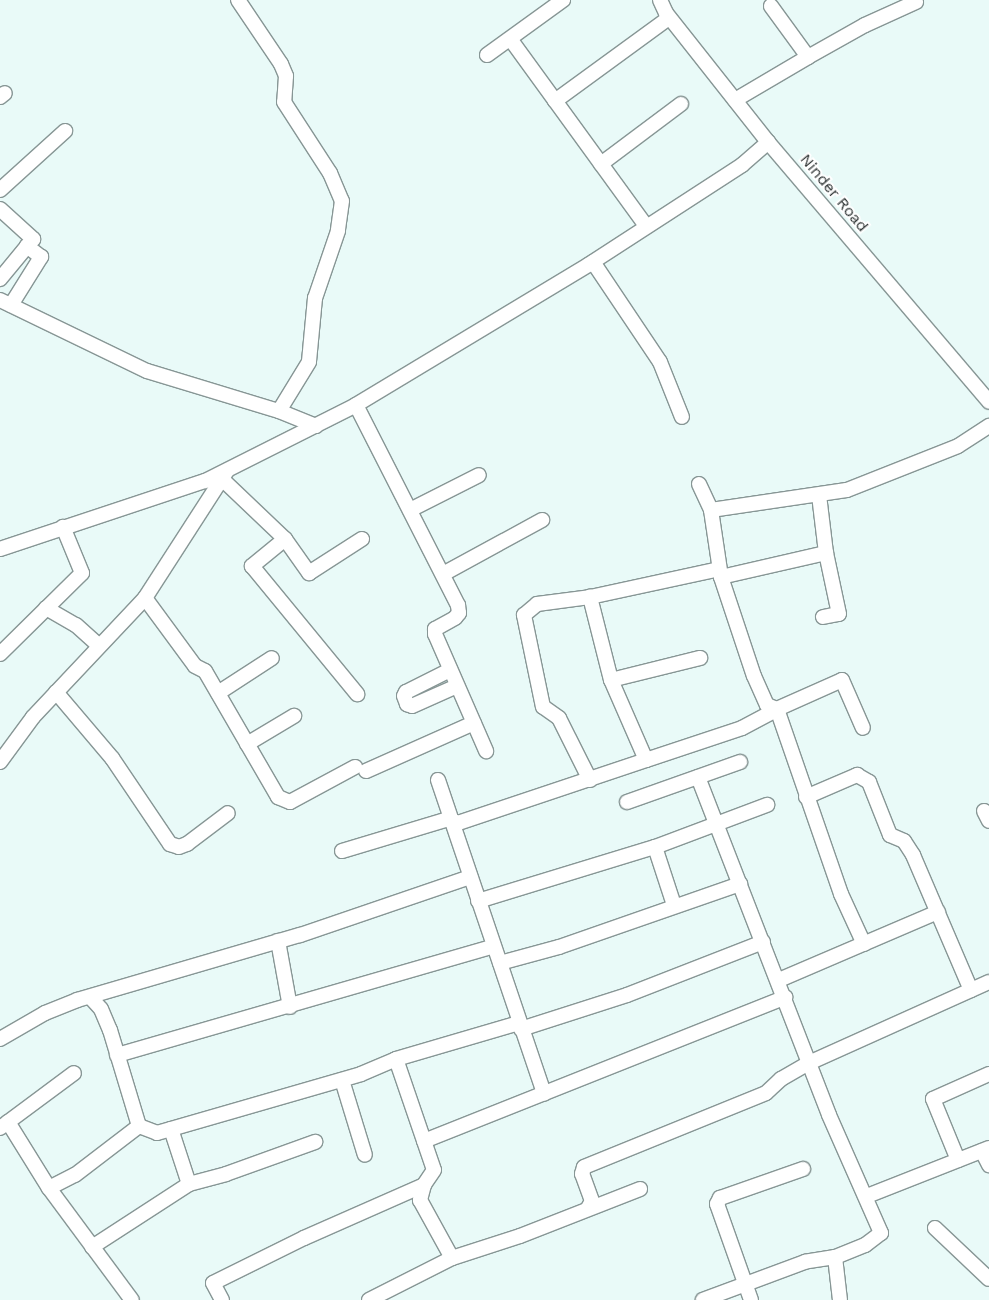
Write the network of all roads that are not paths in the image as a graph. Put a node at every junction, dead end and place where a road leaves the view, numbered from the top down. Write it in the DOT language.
graph roads {
  1 [pos="238,0"];
  2 [pos="563,0"];
  3 [pos="660,0"];
  4 [pos="916,2"];
  5 [pos="771,6"];
  6 [pos="669,18"];
  7 [pos="511,40"];
  8 [pos="488,55"];
  9 [pos="808,57"];
  10 [pos="735,100"];
  11 [pos="556,101"];
  12 [pos="681,104"];
  13 [pos="65,131"];
  14 [pos="768,142"];
  15 [pos="601,164"];
  16 [pos="0,190"];
  17 [pos="0,209"];
  18 [pos="646,226"];
  19 [pos="27,246"];
  20 [pos="592,262"];
  21 [pos="0,280"];
  22 [pos="6,302"];
  23 [pos="987,393"];
  24 [pos="356,405"];
  25 [pos="279,411"];
  26 [pos="682,417"];
  27 [pos="316,426"];
  28 [pos="989,426"];
  29 [pos="479,474"];
  30 [pos="224,475"];
  31 [pos="699,484"];
  32 [pos="819,495"];
  33 [pos="410,510"];
  34 [pos="711,510"];
  35 [pos="542,520"];
  36 [pos="63,527"];
  37 [pos="284,539"];
  38 [pos="362,539"];
  39 [pos="0,549"];
  40 [pos="826,553"];
  41 [pos="720,573"];
  42 [pos="443,574"];
  43 [pos="590,597"];
  44 [pos="145,598"];
  45 [pos="46,608"];
  46 [pos="823,617"];
  47 [pos="99,646"];
  48 [pos="0,654"];
  49 [pos="272,658"];
  50 [pos="700,658"];
  51 [pos="450,670"];
  52 [pos="611,680"];
  53 [pos="457,686"];
  54 [pos="56,692"];
  55 [pos="218,693"];
  56 [pos="358,694"];
  57 [pos="777,709"];
  58 [pos="294,716"];
  59 [pos="474,723"];
  60 [pos="863,728"];
  61 [pos="247,744"];
  62 [pos="486,751"];
  63 [pos="646,760"];
  64 [pos="0,762"];
  65 [pos="740,762"];
  66 [pos="698,777"];
  67 [pos="438,780"];
  68 [pos="590,780"];
  69 [pos="806,796"];
  70 [pos="627,802"];
  71 [pos="767,805"];
  72 [pos="228,813"];
  73 [pos="449,819"];
  74 [pos="714,825"];
  75 [pos="655,847"];
  76 [pos="342,851"];
  77 [pos="470,877"];
  78 [pos="740,884"];
  79 [pos="478,902"];
  80 [pos="674,905"];
  81 [pos="938,912"];
  82 [pos="278,941"];
  83 [pos="763,942"];
  84 [pos="864,944"];
  85 [pos="494,946"];
  86 [pos="500,963"];
  87 [pos="779,980"];
  88 [pos="989,982"];
  89 [pos="971,990"];
  90 [pos="785,997"];
  91 [pos="92,998"];
  92 [pos="290,1007"];
  93 [pos="520,1026"];
  94 [pos="0,1039"];
  95 [pos="117,1055"];
  96 [pos="396,1059"];
  97 [pos="811,1062"];
  98 [pos="74,1073"];
  99 [pos="989,1074"];
  100 [pos="342,1080"];
  101 [pos="544,1094"];
  102 [pos="4,1125"];
  103 [pos="139,1126"];
  104 [pos="172,1129"];
  105 [pos="424,1141"];
  106 [pos="315,1142"];
  107 [pos="986,1150"];
  108 [pos="365,1156"];
  109 [pos="958,1160"];
  110 [pos="989,1165"];
  111 [pos="803,1169"];
  112 [pos="189,1184"];
  113 [pos="424,1184"];
  114 [pos="49,1188"];
  115 [pos="640,1189"];
  116 [pos="867,1196"];
  117 [pos="588,1208"];
  118 [pos="935,1228"];
  119 [pos="92,1247"];
  120 [pos="835,1257"];
  121 [pos="452,1258"];
  122 [pos="989,1279"];
  123 [pos="746,1285"];
  124 [pos="132,1300"];
  125 [pos="222,1300"];
  126 [pos="370,1300"];
  127 [pos="703,1300"];
  128 [pos="751,1300"];
  129 [pos="840,1300"];
  1 -- 25 [label="street"];
  2 -- 7 [label="street"];
  3 -- 6 [label="street, Ninder Road"];
  4 -- 9 [label="street"];
  5 -- 9 [label="street"];
  6 -- 10 [label="street, Ninder Road"];
  6 -- 11 [label="street"];
  7 -- 8 [label="street"];
  7 -- 11 [label="street"];
  9 -- 10 [label="street"];
  10 -- 14 [label="street, Ninder Road"];
  11 -- 15 [label="street"];
  12 -- 15 [label="street"];
  13 -- 16 [label="street"];
  14 -- 18 [label="street"];
  14 -- 23 [label="street, Ninder Road"];
  15 -- 18 [label="street"];
  17 -- 19 [label="street"];
  18 -- 20 [label="street"];
  19 -- 21 [label="street"];
  19 -- 22 [label="street"];
  20 -- 24 [label="street"];
  20 -- 26 [label="street"];
  22 -- 25 [label="street"];
  24 -- 27 [label="street"];
  24 -- 33 [label="street"];
  25 -- 27 [label="street"];
  27 -- 30 [label="street"];
  28 -- 32 [label="street"];
  29 -- 33 [label="street"];
  30 -- 36 [label="street"];
  30 -- 37 [label="street"];
  30 -- 44 [label="street"];
  31 -- 34 [label="street"];
  32 -- 34 [label="street"];
  32 -- 40 [label="street"];
  33 -- 42 [label="street"];
  34 -- 41 [label="street"];
  35 -- 42 [label="street"];
  36 -- 39 [label="street"];
  36 -- 45 [label="street"];
  37 -- 38 [label="street"];
  37 -- 56 [label="street"];
  40 -- 41 [label="street"];
  40 -- 46 [label="street"];
  41 -- 43 [label="street"];
  41 -- 57 [label="street"];
  42 -- 51 [label="street"];
  43 -- 52 [label="street"];
  43 -- 68 [label="street"];
  44 -- 47 [label="street"];
  44 -- 55 [label="street"];
  45 -- 47 [label="street"];
  45 -- 48 [label="street"];
  47 -- 54 [label="street"];
  49 -- 55 [label="street"];
  50 -- 52 [label="street"];
  51 -- 53 [label="street"];
  51 -- 53 [label="street"];
  52 -- 63 [label="street"];
  53 -- 59 [label="street"];
  54 -- 64 [label="street"];
  54 -- 72 [label="street"];
  55 -- 61 [label="street"];
  57 -- 60 [label="street"];
  57 -- 63 [label="street"];
  57 -- 69 [label="street"];
  58 -- 61 [label="street"];
  59 -- 61 [label="street"];
  59 -- 62 [label="street"];
  63 -- 68 [label="street"];
  65 -- 66 [label="street"];
  66 -- 70 [label="street"];
  66 -- 74 [label="street"];
  67 -- 73 [label="street"];
  68 -- 73 [label="street"];
  69 -- 81 [label="street"];
  69 -- 84 [label="street"];
  71 -- 74 [label="street"];
  73 -- 76 [label="street"];
  73 -- 77 [label="street"];
  74 -- 75 [label="street"];
  74 -- 78 [label="street"];
  75 -- 79 [label="street"];
  75 -- 80 [label="street"];
  77 -- 79 [label="street"];
  77 -- 82 [label="street"];
  78 -- 80 [label="street"];
  78 -- 83 [label="street"];
  79 -- 85 [label="street"];
  80 -- 86 [label="street"];
  81 -- 84 [label="street"];
  81 -- 89 [label="street"];
  82 -- 91 [label="street"];
  82 -- 92 [label="street"];
  83 -- 87 [label="street"];
  83 -- 93 [label="street"];
  84 -- 87 [label="street"];
  85 -- 86 [label="street"];
  85 -- 92 [label="street"];
  86 -- 93 [label="street"];
  87 -- 90 [label="street"];
  88 -- 89 [label="street"];
  89 -- 97 [label="street"];
  90 -- 97 [label="street"];
  90 -- 101 [label="street"];
  91 -- 94 [label="street"];
  91 -- 95 [label="street"];
  92 -- 95 [label="street"];
  93 -- 96 [label="street"];
  93 -- 101 [label="street"];
  95 -- 103 [label="street"];
  96 -- 100 [label="street"];
  96 -- 105 [label="street"];
  97 -- 116 [label="street"];
  97 -- 117 [label="street"];
  98 -- 102 [label="street"];
  99 -- 109 [label="street"];
  100 -- 104 [label="street"];
  100 -- 108 [label="street"];
  101 -- 105 [label="street"];
  102 -- 114 [label="street"];
  103 -- 104 [label="street"];
  103 -- 114 [label="street"];
  104 -- 112 [label="street"];
  105 -- 113 [label="street"];
  106 -- 112 [label="street"];
  107 -- 109 [label="street"];
  107 -- 110 [label="street"];
  109 -- 116 [label="street"];
  111 -- 123 [label="street"];
  112 -- 119 [label="street"];
  113 -- 121 [label="street"];
  113 -- 125 [label="street"];
  114 -- 119 [label="street"];
  115 -- 117 [label="street"];
  116 -- 120 [label="street"];
  117 -- 121 [label="street"];
  118 -- 122 [label="street"];
  119 -- 124 [label="street"];
  120 -- 123 [label="street"];
  120 -- 129 [label="street"];
  121 -- 126 [label="street"];
  123 -- 127 [label="street"];
  123 -- 128 [label="street"];
}
